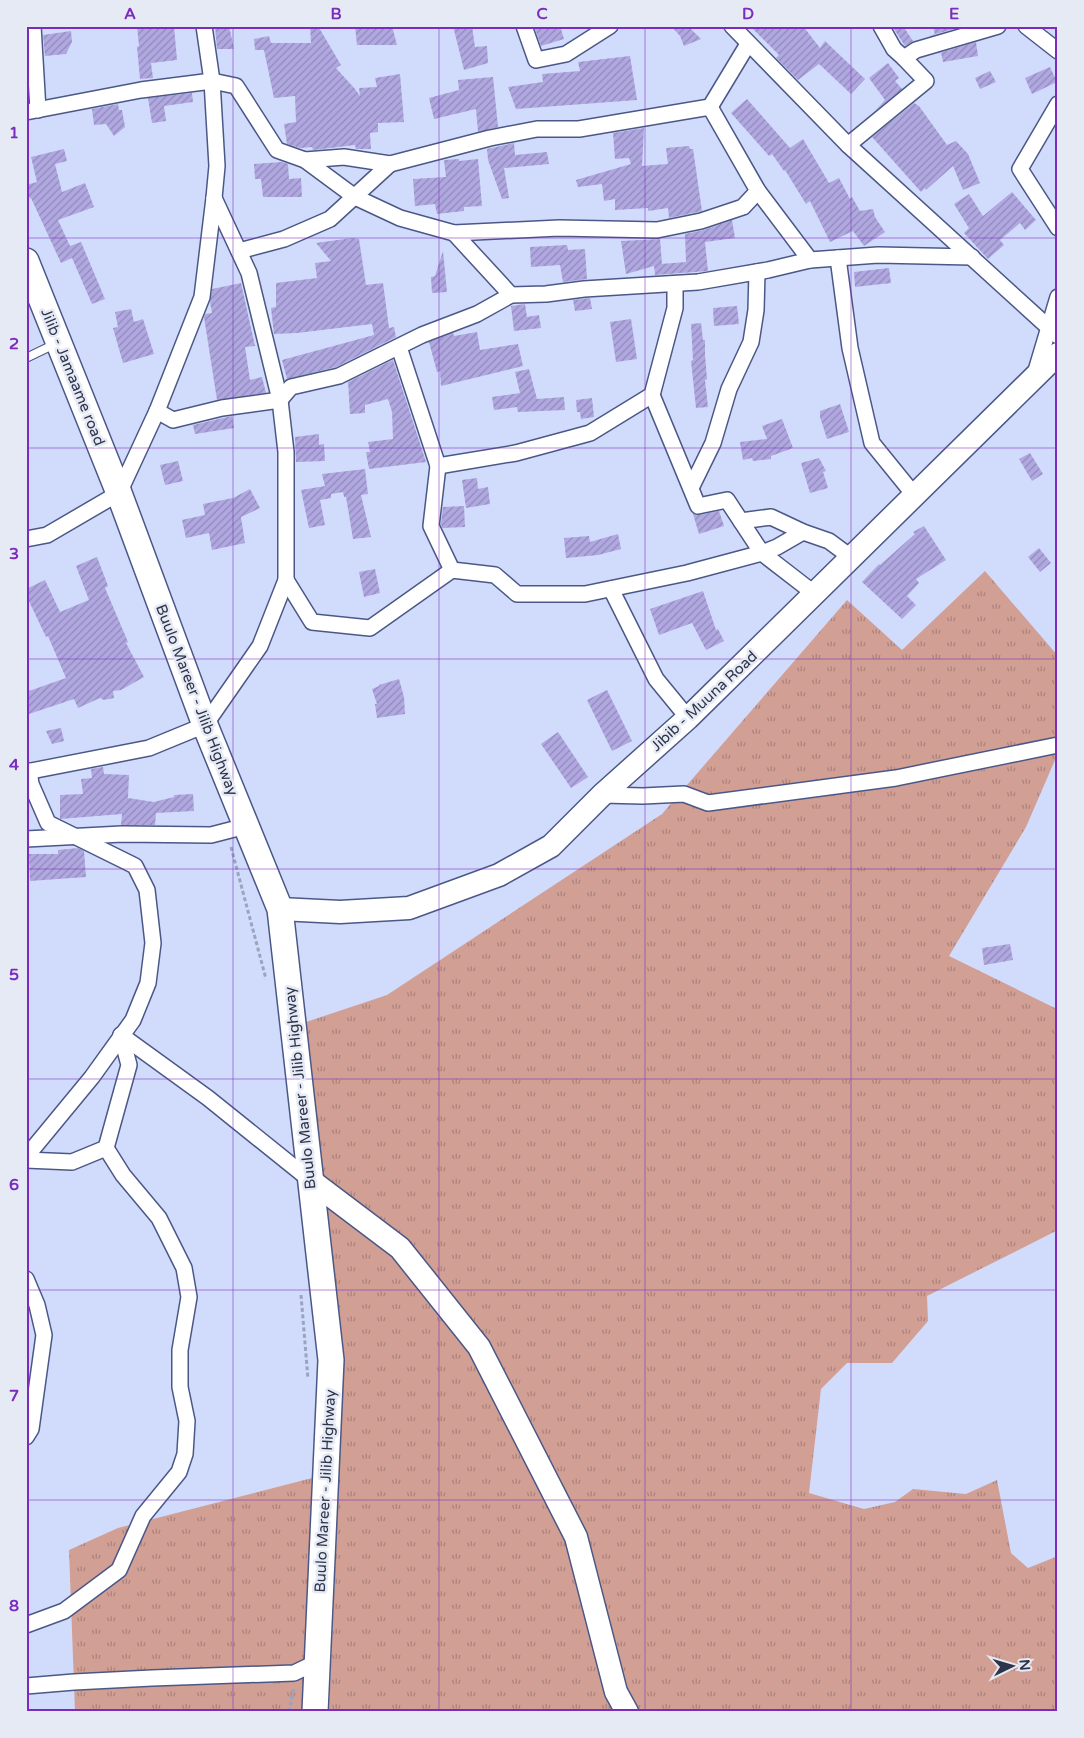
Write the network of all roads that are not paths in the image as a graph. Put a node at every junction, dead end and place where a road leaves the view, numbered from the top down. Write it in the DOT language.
graph roads {
  1 [pos="33,26"];
  2 [pos="204,26"];
  3 [pos="524,26"];
  4 [pos="610,26"];
  5 [pos="732,26"];
  6 [pos="881,26"];
  7 [pos="998,26"];
  8 [pos="1026,26"];
  9 [pos="748,44"];
  10 [pos="1058,51"];
  11 [pos="904,58"];
  12 [pos="212,81"];
  13 [pos="1058,104"];
  14 [pos="710,107"];
  15 [pos="32,111"];
  16 [pos="848,145"];
  17 [pos="305,160"];
  18 [pos="390,164"];
  19 [pos="758,191"];
  20 [pos="355,196"];
  21 [pos="214,198"];
  22 [pos="1058,228"];
  23 [pos="454,233"];
  24 [pos="239,251"];
  25 [pos="972,257"];
  26 [pos="838,258"];
  27 [pos="810,260"];
  28 [pos="26,261"];
  29 [pos="757,272"];
  30 [pos="675,284"];
  31 [pos="511,295"];
  32 [pos="1058,296"];
  33 [pos="1053,331"];
  34 [pos="59,342"];
  35 [pos="399,347"];
  36 [pos="1058,354"];
  37 [pos="26,358"];
  38 [pos="1034,378"];
  39 [pos="652,395"];
  40 [pos="280,400"];
  41 [pos="157,411"];
  42 [pos="438,466"];
  43 [pos="691,488"];
  44 [pos="119,493"];
  45 [pos="914,496"];
  46 [pos="741,521"];
  47 [pos="803,532"];
  48 [pos="26,539"];
  49 [pos="762,553"];
  50 [pos="852,558"];
  51 [pos="452,570"];
  52 [pos="286,580"];
  53 [pos="611,589"];
  54 [pos="815,594"];
  55 [pos="688,718"];
  56 [pos="205,725"];
  57 [pos="1058,745"];
  58 [pos="28,772"];
  59 [pos="602,795"];
  60 [pos="238,833"];
  61 [pos="72,836"];
  62 [pos="26,838"];
  63 [pos="280,909"];
  64 [pos="122,1035"];
  65 [pos="106,1148"];
  66 [pos="26,1159"];
  67 [pos="310,1180"];
  68 [pos="26,1280"];
  69 [pos="26,1437"];
  70 [pos="26,1625"];
  71 [pos="317,1662"];
  72 [pos="26,1686"];
  73 [pos="315,1712"];
  74 [pos="626,1712"];
  1 -- 15 [label="street"];
  2 -- 12 [label="street"];
  3 -- 4 [label="street"];
  5 -- 9 [label="street"];
  6 -- 11 [label="street"];
  7 -- 11 [label="street"];
  8 -- 10 [label="street"];
  9 -- 14 [label="street"];
  9 -- 16 [label="street"];
  11 -- 16 [label="street"];
  12 -- 15 [label="street"];
  12 -- 17 [label="street"];
  12 -- 21 [label="street"];
  13 -- 22 [label="street"];
  14 -- 18 [label="street"];
  14 -- 19 [label="street"];
  16 -- 25 [label="street"];
  17 -- 18 [label="street"];
  17 -- 20 [label="street"];
  18 -- 20 [label="street"];
  19 -- 23 [label="street"];
  19 -- 27 [label="street"];
  20 -- 23 [label="street"];
  20 -- 24 [label="street"];
  21 -- 24 [label="street"];
  21 -- 41 [label="street"];
  23 -- 31 [label="street"];
  24 -- 40 [label="street"];
  25 -- 26 [label="street"];
  25 -- 33 [label="street"];
  26 -- 27 [label="street"];
  26 -- 45 [label="street"];
  27 -- 29 [label="street"];
  28 -- 34 [label="main road, Jilib - Jamaame road"];
  29 -- 30 [label="street"];
  29 -- 43 [label="street"];
  30 -- 31 [label="street"];
  30 -- 39 [label="street"];
  31 -- 35 [label="street"];
  32 -- 33 [label="street"];
  33 -- 38 [label="street"];
  34 -- 37 [label="lane"];
  34 -- 44 [label="main road, Jilib - Jamaame road"];
  35 -- 40 [label="street"];
  35 -- 42 [label="street"];
  36 -- 38 [label="street, Jibib - Muuna Road"];
  38 -- 45 [label="street, Jibib - Muuna Road"];
  39 -- 42 [label="street"];
  39 -- 43 [label="street"];
  40 -- 41 [label="street"];
  40 -- 52 [label="street"];
  41 -- 44 [label="street"];
  42 -- 51 [label="street"];
  43 -- 46 [label="street"];
  44 -- 48 [label="street"];
  44 -- 56 [label="main road, Buulo Mareer - Jilib Highway"];
  45 -- 50 [label="street, Jibib - Muuna Road"];
  46 -- 47 [label="street"];
  46 -- 49 [label="street"];
  47 -- 49 [label="street"];
  47 -- 50 [label="street"];
  49 -- 53 [label="street"];
  49 -- 54 [label="street"];
  50 -- 54 [label="street, Jibib - Muuna Road"];
  51 -- 52 [label="street"];
  51 -- 53 [label="street"];
  52 -- 56 [label="street"];
  53 -- 55 [label="street"];
  54 -- 55 [label="street, Jibib - Muuna Road"];
  55 -- 59 [label="street, Jibib - Muuna Road"];
  56 -- 58 [label="street"];
  56 -- 60 [label="main road, Buulo Mareer - Jilib Highway"];
  57 -- 59 [label="street"];
  58 -- 61 [label="street"];
  59 -- 63 [label="street, Jibib - Muuna Road"];
  60 -- 61 [label="street"];
  60 -- 63 [label="main road, Buulo Mareer - Jilib Highway"];
  61 -- 62 [label="street"];
  61 -- 64 [label="street"];
  63 -- 67 [label="main road, Buulo Mareer - Jilib Highway"];
  64 -- 65 [label="street"];
  64 -- 66 [label="street"];
  64 -- 67 [label="street"];
  65 -- 66 [label="street"];
  65 -- 70 [label="street"];
  67 -- 71 [label="main road, Buulo Mareer - Jilib Highway"];
  67 -- 74 [label="street"];
  68 -- 69 [label="street"];
  71 -- 72 [label="street"];
  71 -- 73 [label="main road, Buulo Mareer - Jilib Highway"];
}
